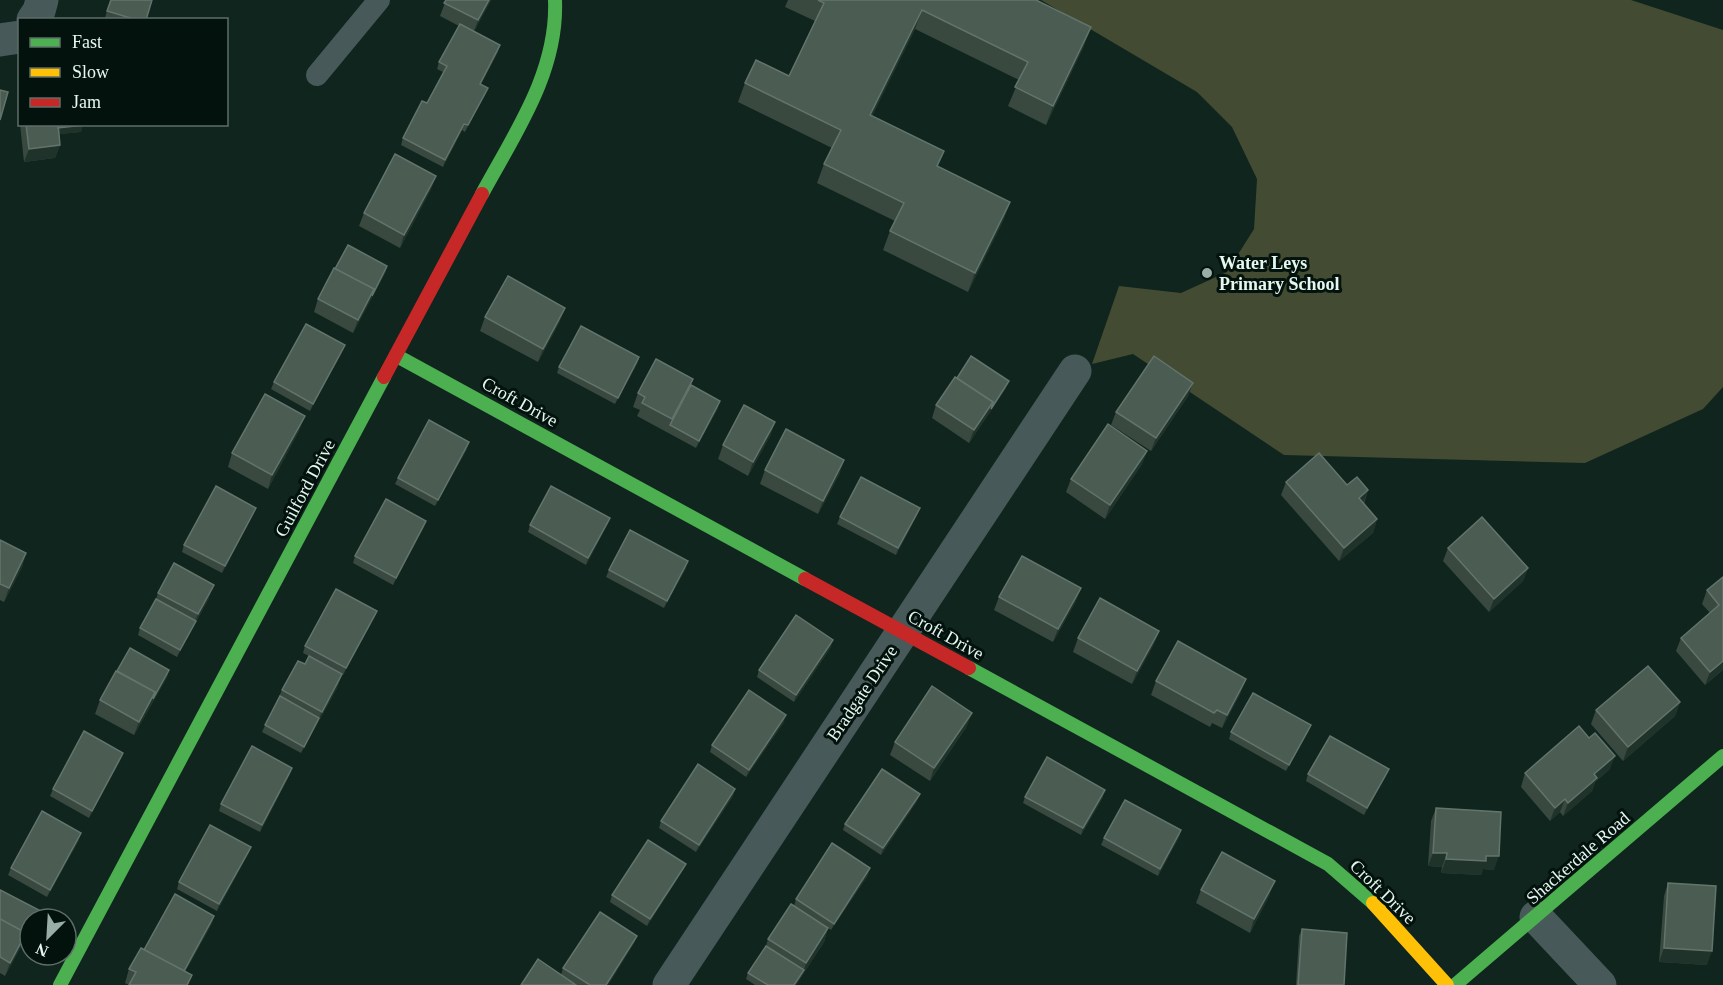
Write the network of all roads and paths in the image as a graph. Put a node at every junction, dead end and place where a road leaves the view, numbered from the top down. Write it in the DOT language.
graph roads {
  1 [pos="42,0"];
  2 [pos="379,0"];
  3 [pos="555,0"];
  4 [pos="34,18"];
  5 [pos="18,37"];
  6 [pos="0,40"];
  7 [pos="317,75"];
  8 [pos="397,356"];
  9 [pos="1075,371"];
  10 [pos="903,632"];
  11 [pos="1723,756"];
  12 [pos="1536,917"];
  13 [pos="60,985"];
  14 [pos="669,985"];
  15 [pos="1448,985"];
  16 [pos="1455,985"];
  17 [pos="1600,985"];
  1 -- 4 [label="street"];
  2 -- 7 [label="lane"];
  3 -- 8 [label="street, Guilford Drive"];
  5 -- 6 [label="street"];
  8 -- 10 [label="street, Croft Drive"];
  8 -- 13 [label="street, Guilford Drive"];
  9 -- 10 [label="street, Bradgate Drive"];
  10 -- 14 [label="street, Bradgate Drive"];
  10 -- 15 [label="street, Croft Drive"];
  11 -- 12 [label="street, Shackerdale Road"];
  12 -- 16 [label="street, Shackerdale Road"];
  12 -- 17 [label="street"];
}
